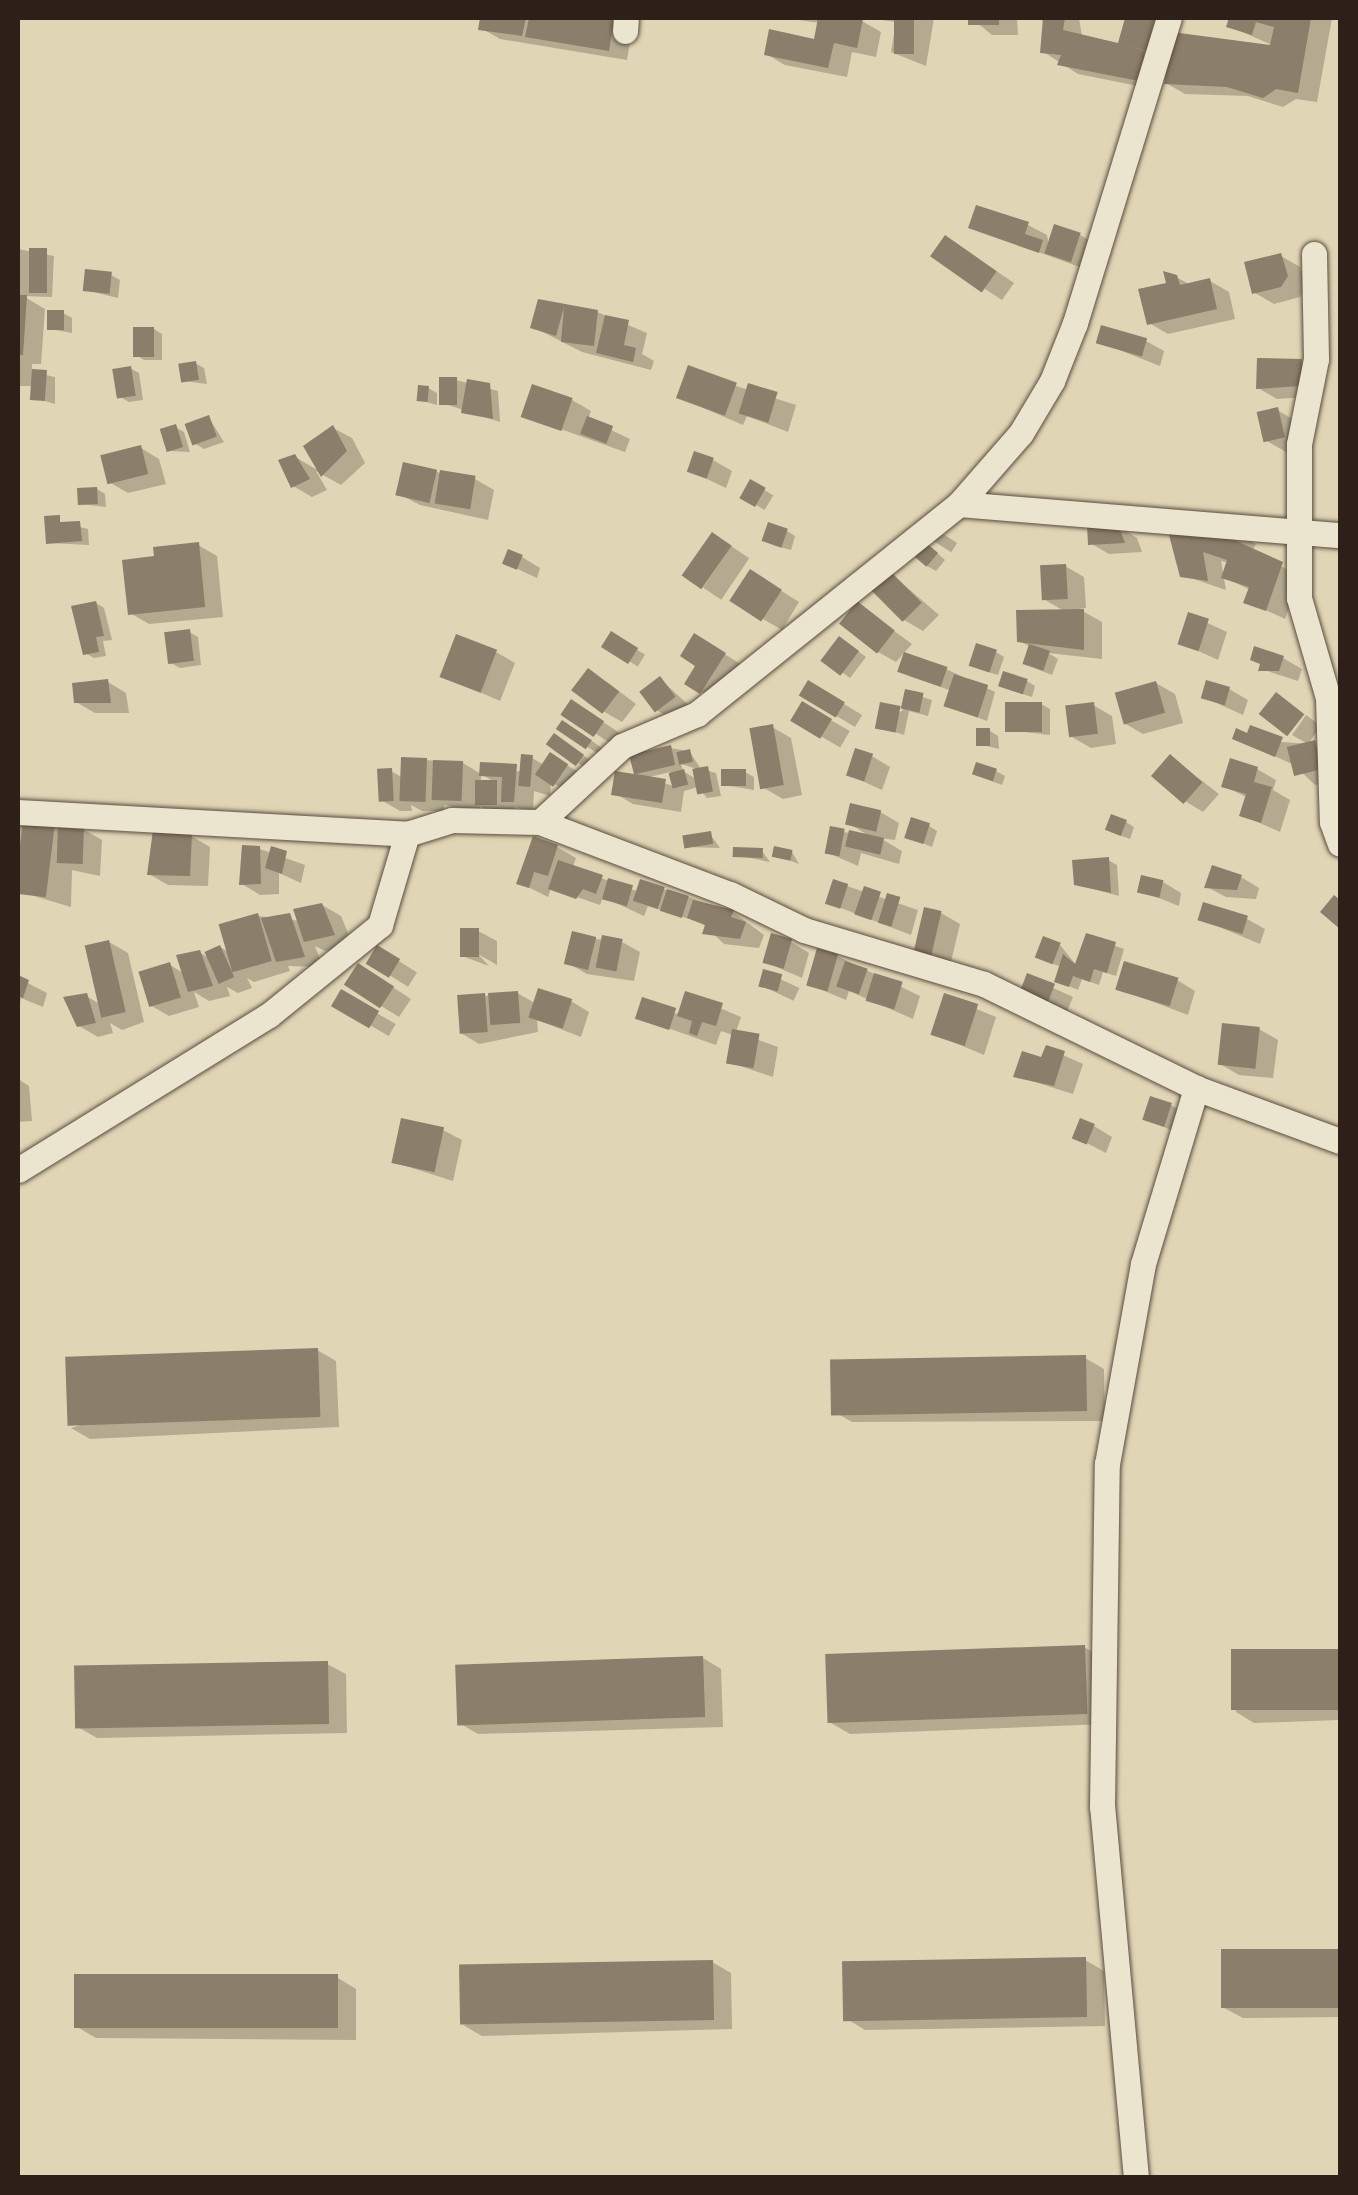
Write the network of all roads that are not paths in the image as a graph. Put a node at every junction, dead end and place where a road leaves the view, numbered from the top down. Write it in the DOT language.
graph roads {
  1 [pos="1169,18"];
  2 [pos="1314,254"];
  3 [pos="959,504"];
  4 [pos="1296,527"];
  5 [pos="1340,535"];
  6 [pos="18,812"];
  7 [pos="540,822"];
  8 [pos="407,834"];
  9 [pos="1340,844"];
  10 [pos="1196,1088"];
  11 [pos="1340,1141"];
  12 [pos="18,1170"];
  13 [pos="1136,2178"];
  1 -- 3 [label="street"];
  2 -- 4 [label="street"];
  3 -- 4 [label="street"];
  3 -- 7 [label="street"];
  4 -- 5 [label="street"];
  4 -- 9 [label="street"];
  6 -- 8 [label="street"];
  7 -- 8 [label="street"];
  7 -- 10 [label="street"];
  8 -- 12 [label="street"];
  10 -- 11 [label="street"];
  10 -- 13 [label="street"];
}
